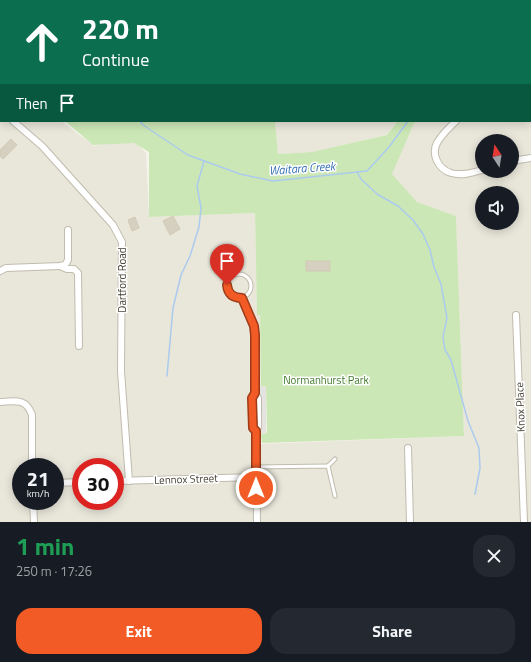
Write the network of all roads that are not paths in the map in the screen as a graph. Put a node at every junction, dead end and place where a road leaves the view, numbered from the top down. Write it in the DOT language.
graph roads {
  1 [pos="14,122"];
  2 [pos="455,122"];
  3 [pos="531,158"];
  4 [pos="519,160"];
  5 [pos="475,172"];
  6 [pos="68,230"];
  7 [pos="60,266"];
  8 [pos="0,270"];
  9 [pos="243,301"];
  10 [pos="516,315"];
  11 [pos="79,346"];
  12 [pos="0,402"];
  13 [pos="408,448"];
  14 [pos="32,458"];
  15 [pos="335,459"];
  16 [pos="328,466"];
  17 [pos="256,467"];
  18 [pos="256,478"];
  19 [pos="124,481"];
  20 [pos="129,481"];
  21 [pos="335,496"];
  22 [pos="33,510"];
  23 [pos="34,522"];
  24 [pos="257,522"];
  25 [pos="410,522"];
  26 [pos="524,522"];
  1 -- 20 [label="street, Dartford Road"];
  2 -- 5 [label="street"];
  3 -- 4 [label="street"];
  6 -- 7 [label="street"];
  7 -- 8 [label="street"];
  7 -- 11 [label="street"];
  9 -- 9 [label="lane"];
  9 -- 17 [label="street"];
  10 -- 26 [label="street, Knox Place"];
  12 -- 14 [label="street"];
  13 -- 25 [label="street"];
  15 -- 16 [label="lane"];
  16 -- 17 [label="lane"];
  16 -- 21 [label="lane"];
  17 -- 18 [label="street"];
  18 -- 20 [label="street, Lennox Street"];
  18 -- 24 [label="street"];
  19 -- 20 [label="street, Lennox Street"];
  22 -- 23 [label="street"];
}
